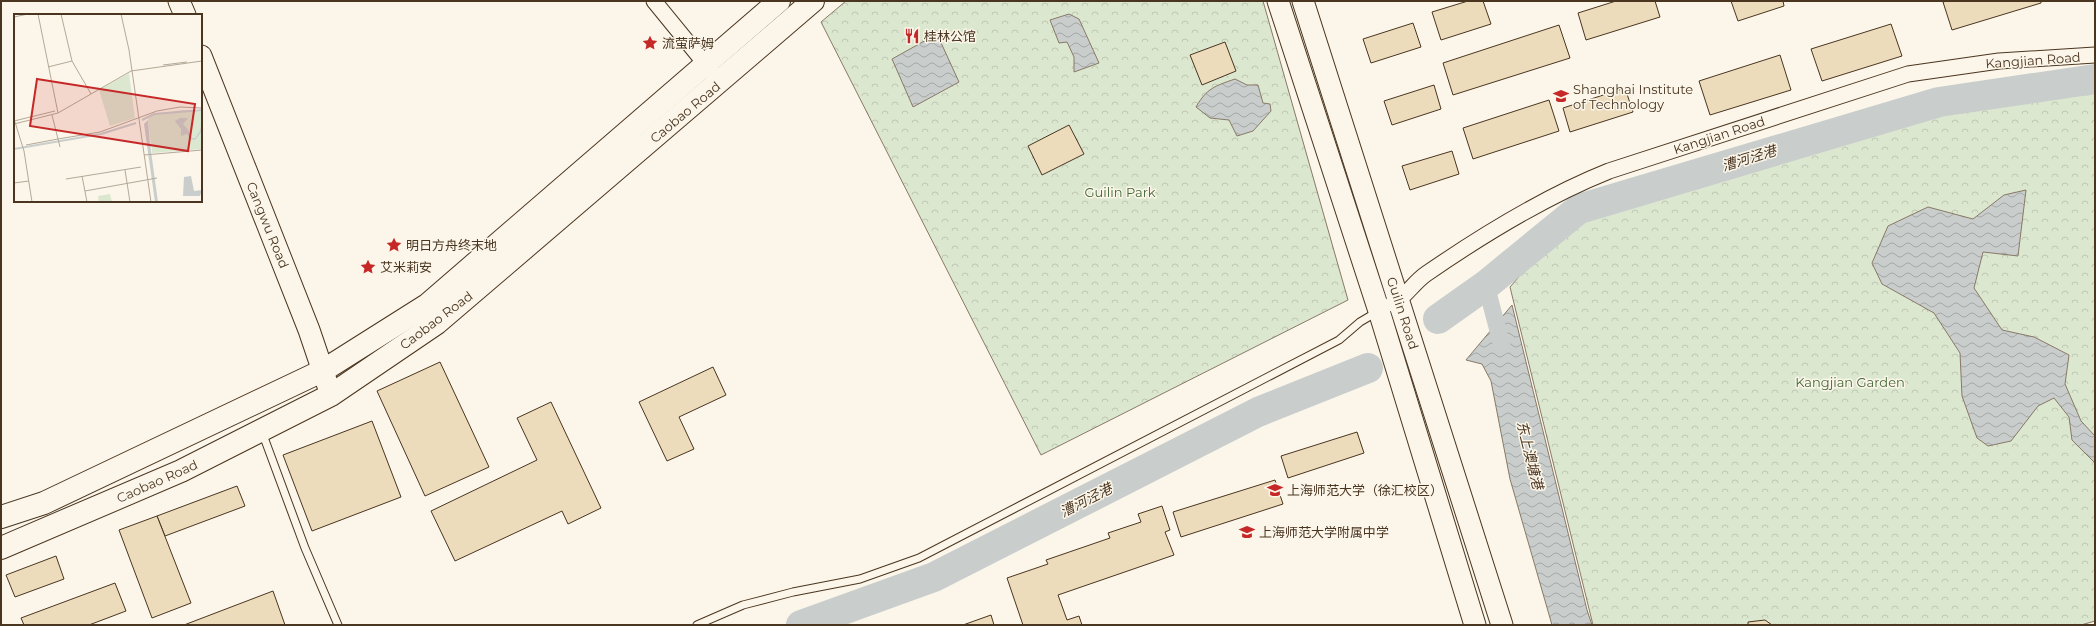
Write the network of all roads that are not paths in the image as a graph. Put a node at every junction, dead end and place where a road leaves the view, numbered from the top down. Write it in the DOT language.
graph roads {
  1 [pos="179,1"];
  2 [pos="654,1"];
  3 [pos="779,1"];
  4 [pos="813,1"];
  5 [pos="1278,1"];
  6 [pos="1303,1"];
  7 [pos="185,14"];
  8 [pos="2095,55"];
  9 [pos="202,59"];
  10 [pos="705,63"];
  11 [pos="719,82"];
  12 [pos="1399,300"];
  13 [pos="1379,311"];
  14 [pos="324,370"];
  15 [pos="331,395"];
  16 [pos="262,430"];
  17 [pos="1,517"];
  18 [pos="1,548"];
  19 [pos="338,625"];
  20 [pos="697,625"];
  21 [pos="1475,625"];
  22 [pos="1502,625"];
  1 -- 7 [label="main road"];
  2 -- 10 [label="street"];
  3 -- 10 [label="main road, Caobao Road"];
  4 -- 11 [label="main road, Caobao Road"];
  5 -- 13 [label="main road, Guilin Road"];
  6 -- 12 [label="main road, Guilin Road"];
  8 -- 12 [label="street, Kangjian Road"];
  9 -- 14 [label="main road, Cangwu Road"];
  10 -- 11 [label="street"];
  10 -- 14 [label="main road, Caobao Road"];
  11 -- 15 [label="main road, Caobao Road"];
  12 -- 13 [label="street, Kangjian Road"];
  12 -- 22 [label="main road, Guilin Road"];
  13 -- 20 [label="lane"];
  13 -- 21 [label="main road, Guilin Road"];
  14 -- 15 [label="main road, Cangwu Road"];
  14 -- 17 [label="main road, Caobao Road"];
  15 -- 16 [label="main road, Caobao Road"];
  16 -- 18 [label="main road, Caobao Road"];
  16 -- 19 [label="lane"];
}
